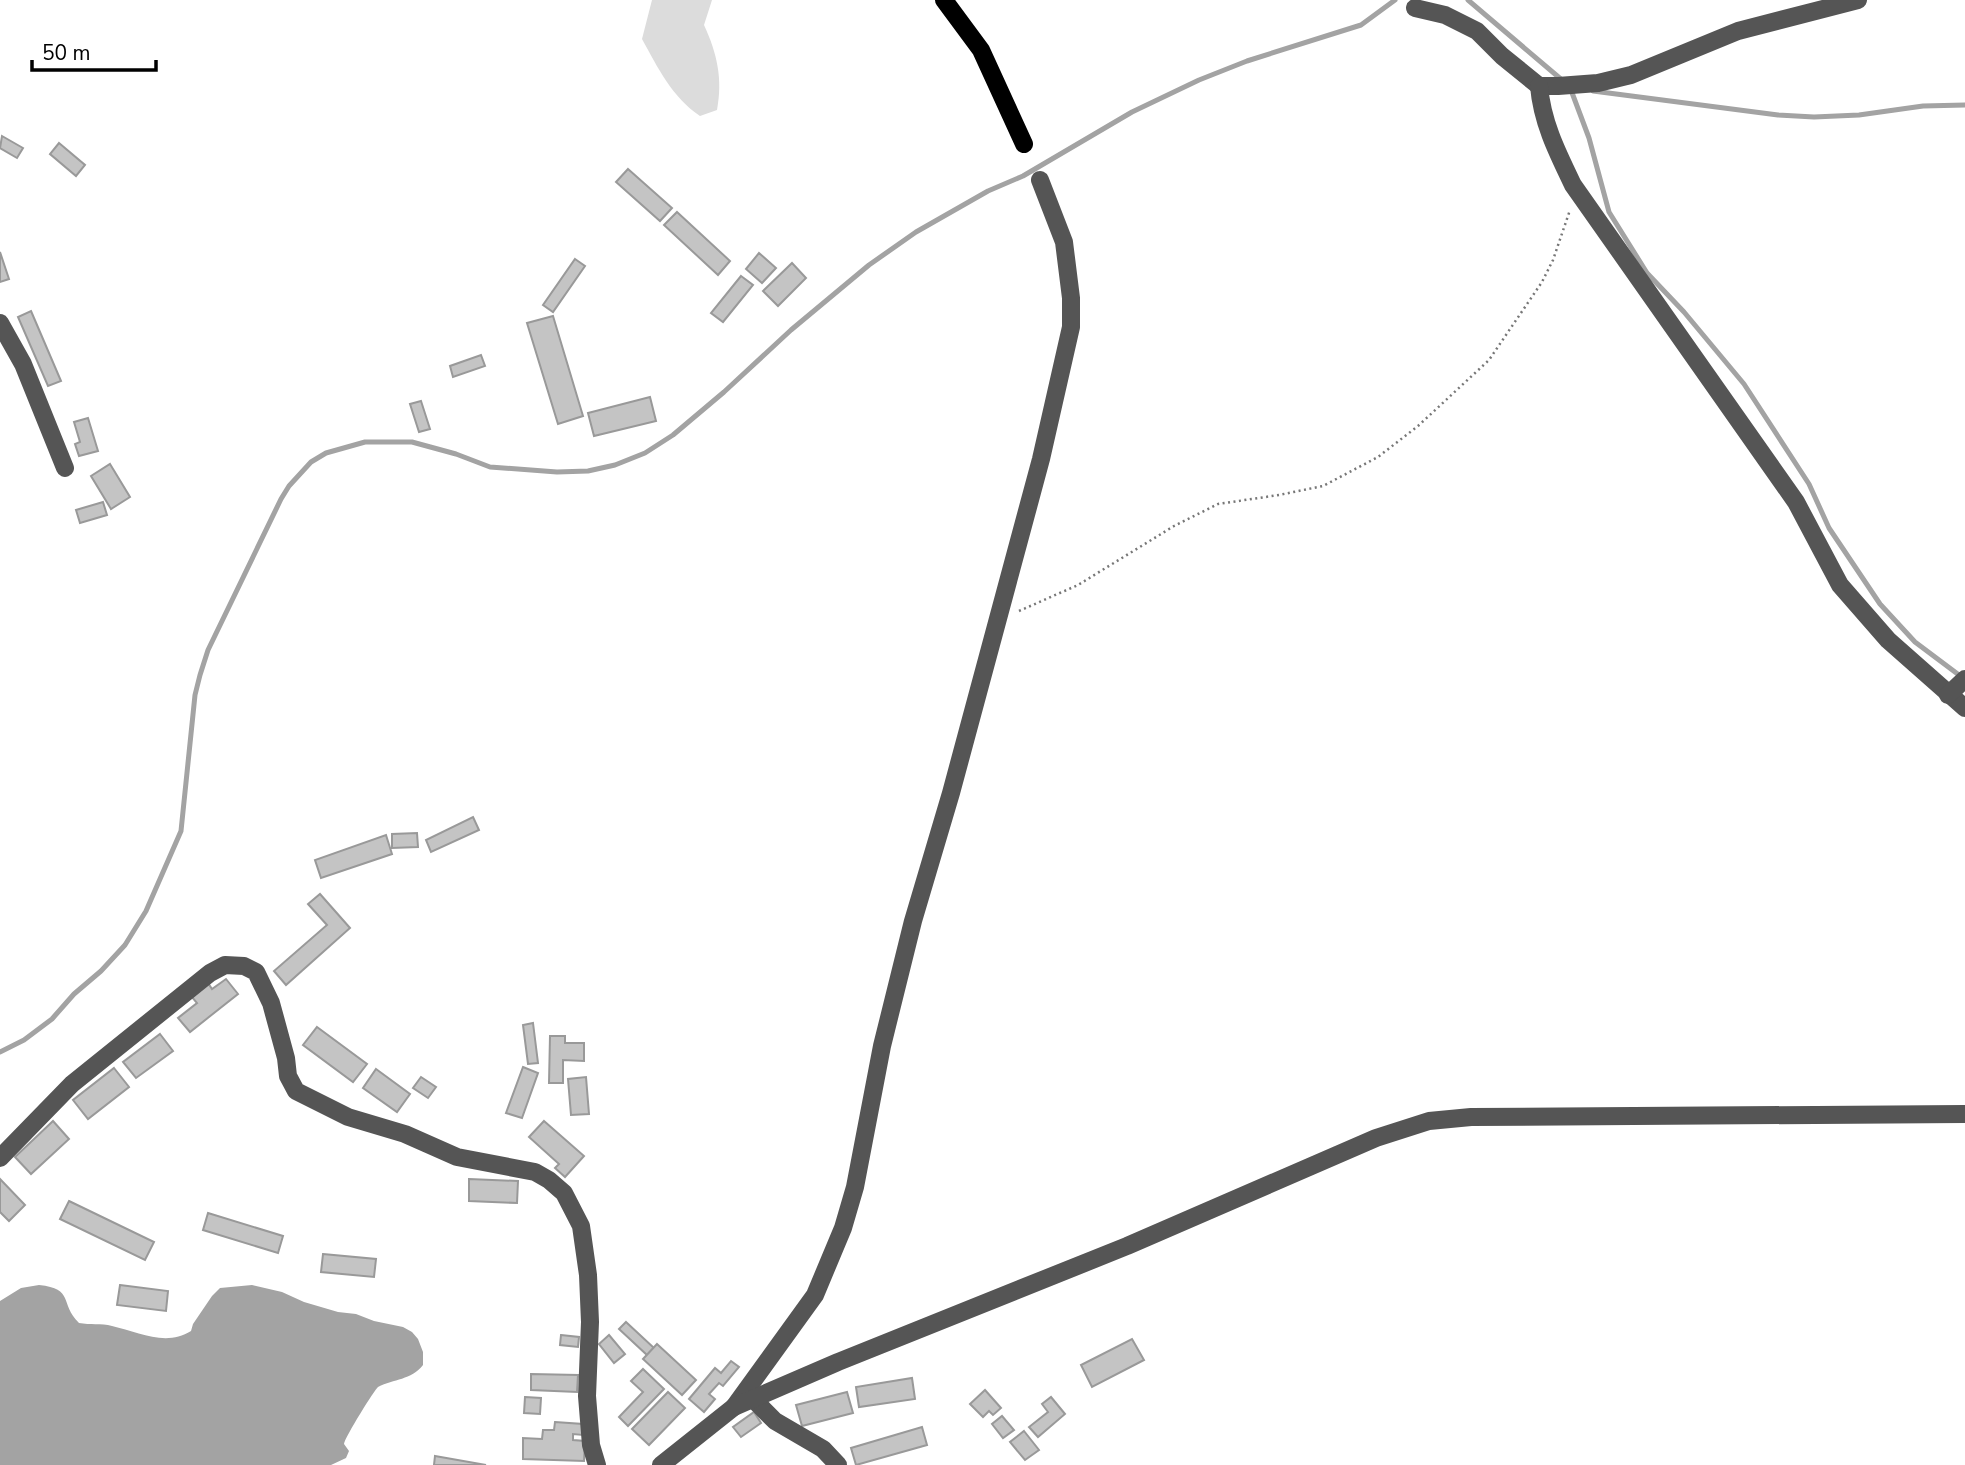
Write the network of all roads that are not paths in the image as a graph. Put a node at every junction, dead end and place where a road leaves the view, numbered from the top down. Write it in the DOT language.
graph roads {
  1 [pos="944,0"];
  2 [pos="1858,0"];
  3 [pos="1415,8"];
  4 [pos="1539,86"];
  5 [pos="1024,144"];
  6 [pos="1040,180"];
  7 [pos="0,323"];
  8 [pos="65,468"];
  9 [pos="1957,686"];
  10 [pos="1965,708"];
  11 [pos="1965,1114"];
  12 [pos="0,1158"];
  13 [pos="753,1399"];
  14 [pos="734,1407"];
  15 [pos="597,1465"];
  16 [pos="662,1465"];
  17 [pos="838,1465"];
  1 -- 5 [label="main road"];
  2 -- 4 [label="street"];
  3 -- 4 [label="street"];
  4 -- 9 [label="street"];
  6 -- 14 [label="street"];
  7 -- 8 [label="street"];
  9 -- 10 [label="street"];
  11 -- 13 [label="street"];
  12 -- 15 [label="street"];
  13 -- 14 [label="street"];
  13 -- 17 [label="street"];
  14 -- 16 [label="street"];
}
